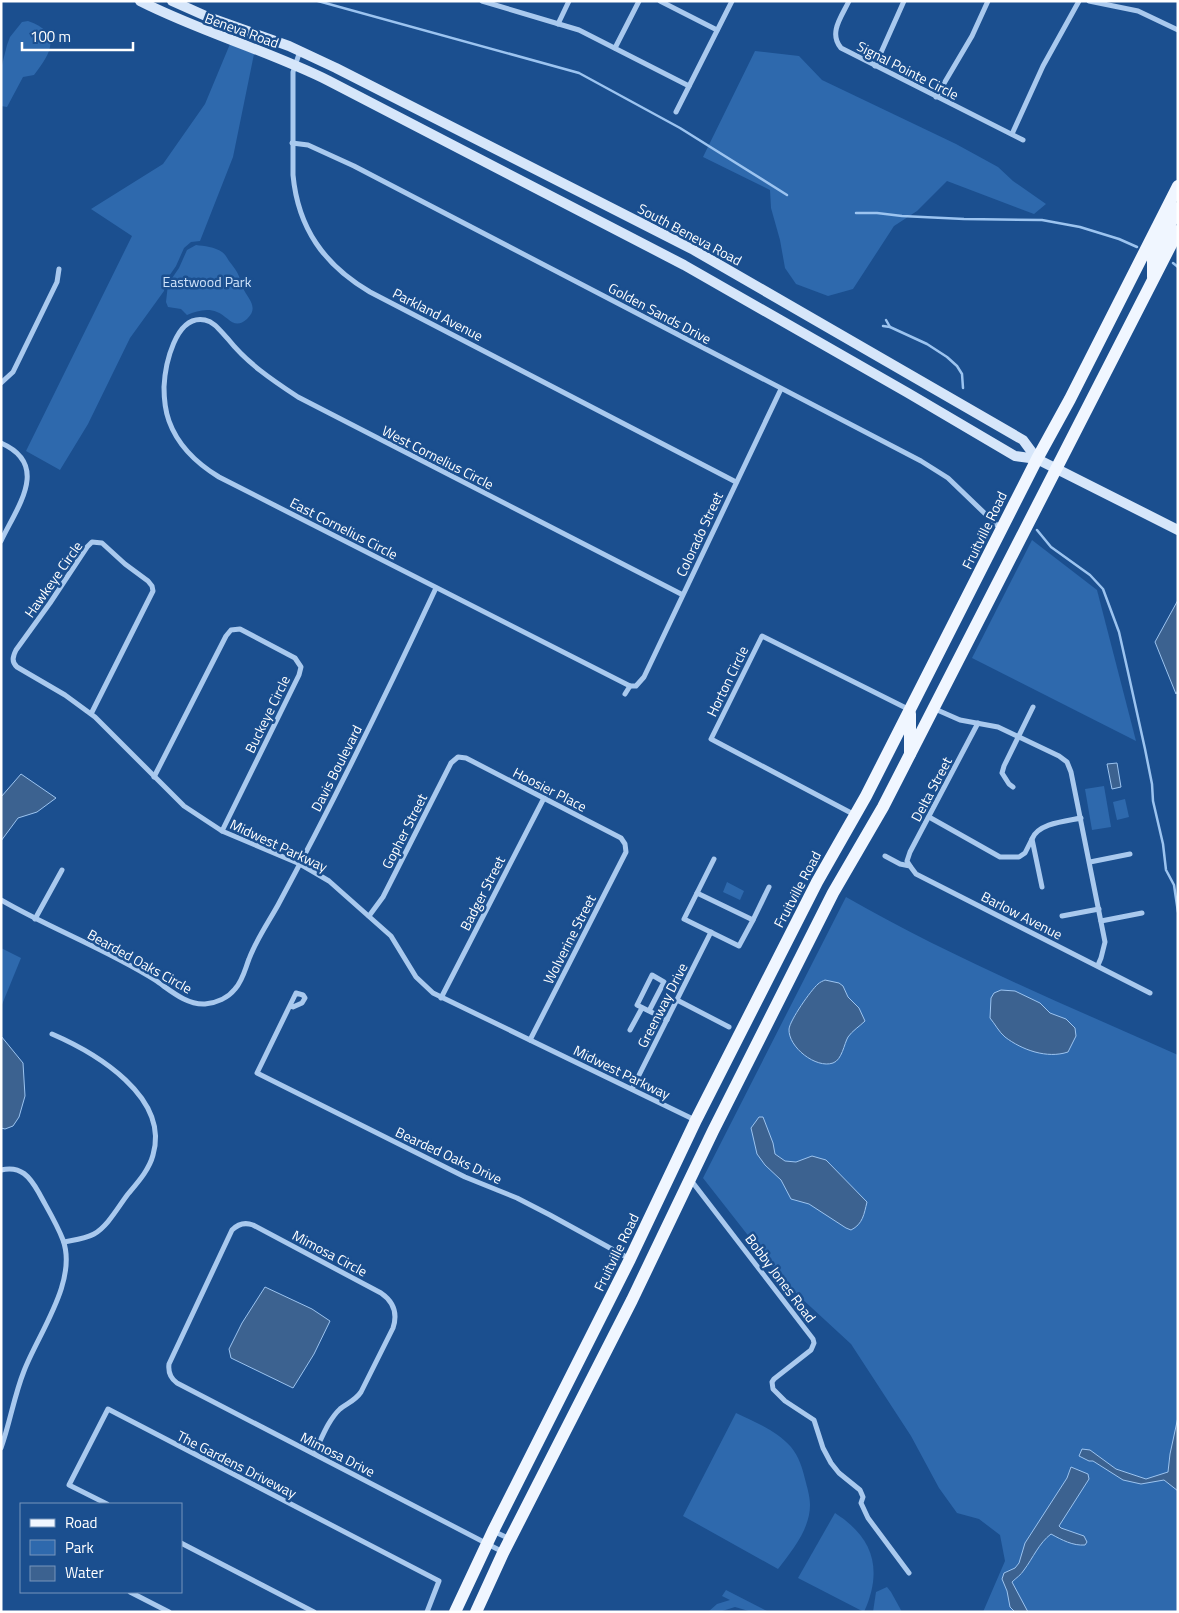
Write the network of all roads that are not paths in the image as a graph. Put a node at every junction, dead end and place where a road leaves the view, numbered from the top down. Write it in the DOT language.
graph roads {
  1 [pos="140,1"];
  2 [pos="172,1"];
  3 [pos="482,1"];
  4 [pos="569,1"];
  5 [pos="639,1"];
  6 [pos="660,1"];
  7 [pos="732,1"];
  8 [pos="849,1"];
  9 [pos="904,1"];
  10 [pos="988,1"];
  11 [pos="1080,1"];
  12 [pos="1089,1"];
  13 [pos="497,3"];
  14 [pos="558,24"];
  15 [pos="717,30"];
  16 [pos="1178,30"];
  17 [pos="615,48"];
  18 [pos="300,51"];
  19 [pos="314,57"];
  20 [pos="295,65"];
  21 [pos="875,66"];
  22 [pos="308,70"];
  23 [pos="689,86"];
  24 [pos="936,97"];
  25 [pos="676,112"];
  26 [pos="1012,134"];
  27 [pos="1023,140"];
  28 [pos="292,143"];
  29 [pos="1178,186"];
  30 [pos="1178,208"];
  31 [pos="1178,231"];
  32 [pos="60,269"];
  33 [pos="1154,278"];
  34 [pos="198,320"];
  35 [pos="1,383"];
  36 [pos="781,389"];
  37 [pos="1,443"];
  38 [pos="1037,459"];
  39 [pos="1057,469"];
  40 [pos="736,482"];
  41 [pos="1002,530"];
  42 [pos="1178,530"];
  43 [pos="1,540"];
  44 [pos="436,588"];
  45 [pos="683,595"];
  46 [pos="13,662"];
  47 [pos="932,667"];
  48 [pos="633,686"];
  49 [pos="625,694"];
  50 [pos="1033,707"];
  51 [pos="934,708"];
  52 [pos="910,710"];
  53 [pos="91,714"];
  54 [pos="978,723"];
  55 [pos="1017,736"];
  56 [pos="910,756"];
  57 [pos="458,757"];
  58 [pos="154,777"];
  59 [pos="1013,787"];
  60 [pos="544,798"];
  61 [pos="856,815"];
  62 [pos="929,817"];
  63 [pos="1082,818"];
  64 [pos="222,831"];
  65 [pos="1032,839"];
  66 [pos="626,847"];
  67 [pos="1130,854"];
  68 [pos="885,856"];
  69 [pos="714,859"];
  70 [pos="1090,862"];
  71 [pos="300,864"];
  72 [pos="910,866"];
  73 [pos="62,870"];
  74 [pos="769,887"];
  75 [pos="1042,887"];
  76 [pos="697,893"];
  77 [pos="1,900"];
  78 [pos="1099,909"];
  79 [pos="1142,913"];
  80 [pos="369,916"];
  81 [pos="1062,916"];
  82 [pos="35,918"];
  83 [pos="753,920"];
  84 [pos="1101,921"];
  85 [pos="711,932"];
  86 [pos="251,955"];
  87 [pos="1098,965"];
  88 [pos="1150,993"];
  89 [pos="441,998"];
  90 [pos="677,1000"];
  91 [pos="290,1006"];
  92 [pos="642,1008"];
  93 [pos="649,1011"];
  94 [pos="667,1020"];
  95 [pos="729,1027"];
  96 [pos="630,1030"];
  97 [pos="52,1034"];
  98 [pos="530,1040"];
  99 [pos="632,1089"];
  100 [pos="696,1120"];
  101 [pos="699,1161"];
  102 [pos="1,1170"];
  103 [pos="690,1179"];
  104 [pos="64,1242"];
  105 [pos="630,1260"];
  106 [pos="168,1369"];
  107 [pos="1,1448"];
  108 [pos="314,1454"];
  109 [pos="104,1503"];
  110 [pos="492,1531"];
  111 [pos="510,1540"];
  112 [pos="182,1544"];
  113 [pos="486,1544"];
  114 [pos="503,1553"];
  115 [pos="908,1573"];
  116 [pos="132,1593"];
  117 [pos="169,1612"];
  118 [pos="314,1612"];
  119 [pos="428,1612"];
  120 [pos="455,1612"];
  121 [pos="476,1612"];
  1 -- 20 [label="main road, Beneva Road"];
  2 -- 18 [label="main road, Beneva Road"];
  3 -- 13 [label="street"];
  4 -- 14 [label="street"];
  5 -- 17 [label="street"];
  6 -- 15 [label="street"];
  7 -- 15 [label="street"];
  8 -- 21 [label="street, Signal Pointe Circle"];
  9 -- 21 [label="street"];
  10 -- 24 [label="street"];
  11 -- 26 [label="street"];
  12 -- 16 [label="street"];
  13 -- 14 [label="street"];
  14 -- 17 [label="street"];
  15 -- 23 [label="street"];
  17 -- 23 [label="street"];
  18 -- 19 [label="main road, Beneva Road"];
  18 -- 20 [label="street, Parkland Avenue"];
  19 -- 38 [label="main road, South Beneva Road"];
  20 -- 22 [label="main road, Beneva Road"];
  20 -- 28 [label="street, Parkland Avenue"];
  21 -- 24 [label="street, Signal Pointe Circle"];
  22 -- 38 [label="main road, South Beneva Road"];
  23 -- 25 [label="street"];
  24 -- 26 [label="street, Signal Pointe Circle"];
  26 -- 27 [label="street, Signal Pointe Circle"];
  28 -- 36 [label="street, Golden Sands Drive"];
  28 -- 40 [label="street, Parkland Avenue"];
  29 -- 38 [label="main road, Fruitville Road"];
  30 -- 33 [label="main road"];
  31 -- 33 [label="main road"];
  32 -- 35 [label="street"];
  33 -- 39 [label="main road"];
  34 -- 44 [label="street, East Cornelius Circle"];
  34 -- 45 [label="street, West Cornelius Circle"];
  36 -- 40 [label="street, Colorado Street"];
  36 -- 41 [label="street, Golden Sands Drive"];
  37 -- 43 [label="street"];
  38 -- 39 [label="main road, South Beneva Road"];
  38 -- 41 [label="main road, Fruitville Road"];
  39 -- 42 [label="main road, South Beneva Road"];
  39 -- 51 [label="main road"];
  40 -- 45 [label="street, Colorado Street"];
  41 -- 47 [label="main road, Fruitville Road"];
  44 -- 48 [label="street, East Cornelius Circle"];
  44 -- 71 [label="street, Davis Boulevard"];
  45 -- 48 [label="street, Colorado Street"];
  46 -- 53 [label="street, Midwest Parkway"];
  46 -- 53 [label="street, Hawkeye Circle"];
  47 -- 51 [label="main road"];
  47 -- 52 [label="main road, Fruitville Road"];
  48 -- 49 [label="street"];
  50 -- 55 [label="street"];
  51 -- 54 [label="street"];
  51 -- 56 [label="main road"];
  52 -- 56 [label="main road"];
  52 -- 61 [label="main road, Fruitville Road"];
  52 -- 61 [label="street, Horton Circle"];
  53 -- 58 [label="street, Midwest Parkway"];
  54 -- 55 [label="street"];
  54 -- 62 [label="street, Delta Street"];
  55 -- 59 [label="street"];
  55 -- 63 [label="street"];
  56 -- 101 [label="main road"];
  57 -- 60 [label="street, Hoosier Place"];
  57 -- 80 [label="street, Gopher Street"];
  58 -- 64 [label="street, Midwest Parkway"];
  58 -- 64 [label="street, Buckeye Circle"];
  60 -- 66 [label="street, Hoosier Place"];
  60 -- 89 [label="street, Badger Street"];
  61 -- 100 [label="main road, Fruitville Road"];
  62 -- 65 [label="street"];
  62 -- 72 [label="street, Delta Street"];
  63 -- 65 [label="street"];
  63 -- 70 [label="street"];
  64 -- 71 [label="street, Midwest Parkway"];
  65 -- 75 [label="street"];
  66 -- 98 [label="street, Wolverine Street"];
  67 -- 70 [label="street"];
  68 -- 72 [label="street, Barlow Avenue"];
  69 -- 76 [label="street"];
  70 -- 78 [label="street"];
  71 -- 80 [label="street, Midwest Parkway"];
  71 -- 86 [label="street, Davis Boulevard"];
  72 -- 87 [label="street, Barlow Avenue"];
  73 -- 82 [label="street"];
  74 -- 83 [label="street"];
  76 -- 83 [label="street"];
  76 -- 85 [label="street"];
  77 -- 82 [label="street, Bearded Oaks Circle"];
  78 -- 81 [label="street"];
  78 -- 84 [label="street"];
  79 -- 84 [label="street"];
  80 -- 89 [label="street, Midwest Parkway"];
  82 -- 86 [label="street, Bearded Oaks Circle"];
  83 -- 85 [label="street"];
  84 -- 87 [label="street"];
  85 -- 90 [label="street, Greenway Drive"];
  87 -- 88 [label="street, Barlow Avenue"];
  89 -- 98 [label="street, Midwest Parkway"];
  90 -- 94 [label="street, Greenway Drive"];
  90 -- 95 [label="street"];
  91 -- 105 [label="street, Bearded Oaks Drive"];
  92 -- 93 [label="street"];
  92 -- 93 [label="street"];
  92 -- 96 [label="street"];
  93 -- 94 [label="street"];
  94 -- 99 [label="street, Greenway Drive"];
  97 -- 104 [label="street"];
  98 -- 99 [label="street, Midwest Parkway"];
  99 -- 100 [label="street, Midwest Parkway"];
  100 -- 101 [label="main road"];
  100 -- 105 [label="main road, Fruitville Road"];
  101 -- 103 [label="main road"];
  102 -- 104 [label="street"];
  103 -- 111 [label="main road"];
  103 -- 115 [label="street, Bobby Jones Road"];
  104 -- 107 [label="street"];
  105 -- 110 [label="main road, Fruitville Road"];
  106 -- 108 [label="street, Mimosa Drive"];
  106 -- 108 [label="street, Mimosa Circle"];
  108 -- 113 [label="street, Mimosa Drive"];
  109 -- 119 [label="street, The Gardens Driveway"];
  110 -- 111 [label="street"];
  110 -- 113 [label="main road, Fruitville Road"];
  111 -- 114 [label="main road"];
  112 -- 118 [label="street"];
  113 -- 114 [label="street, Mimosa Drive"];
  113 -- 120 [label="main road, Fruitville Road"];
  114 -- 121 [label="main road"];
  116 -- 117 [label="street"];
}
